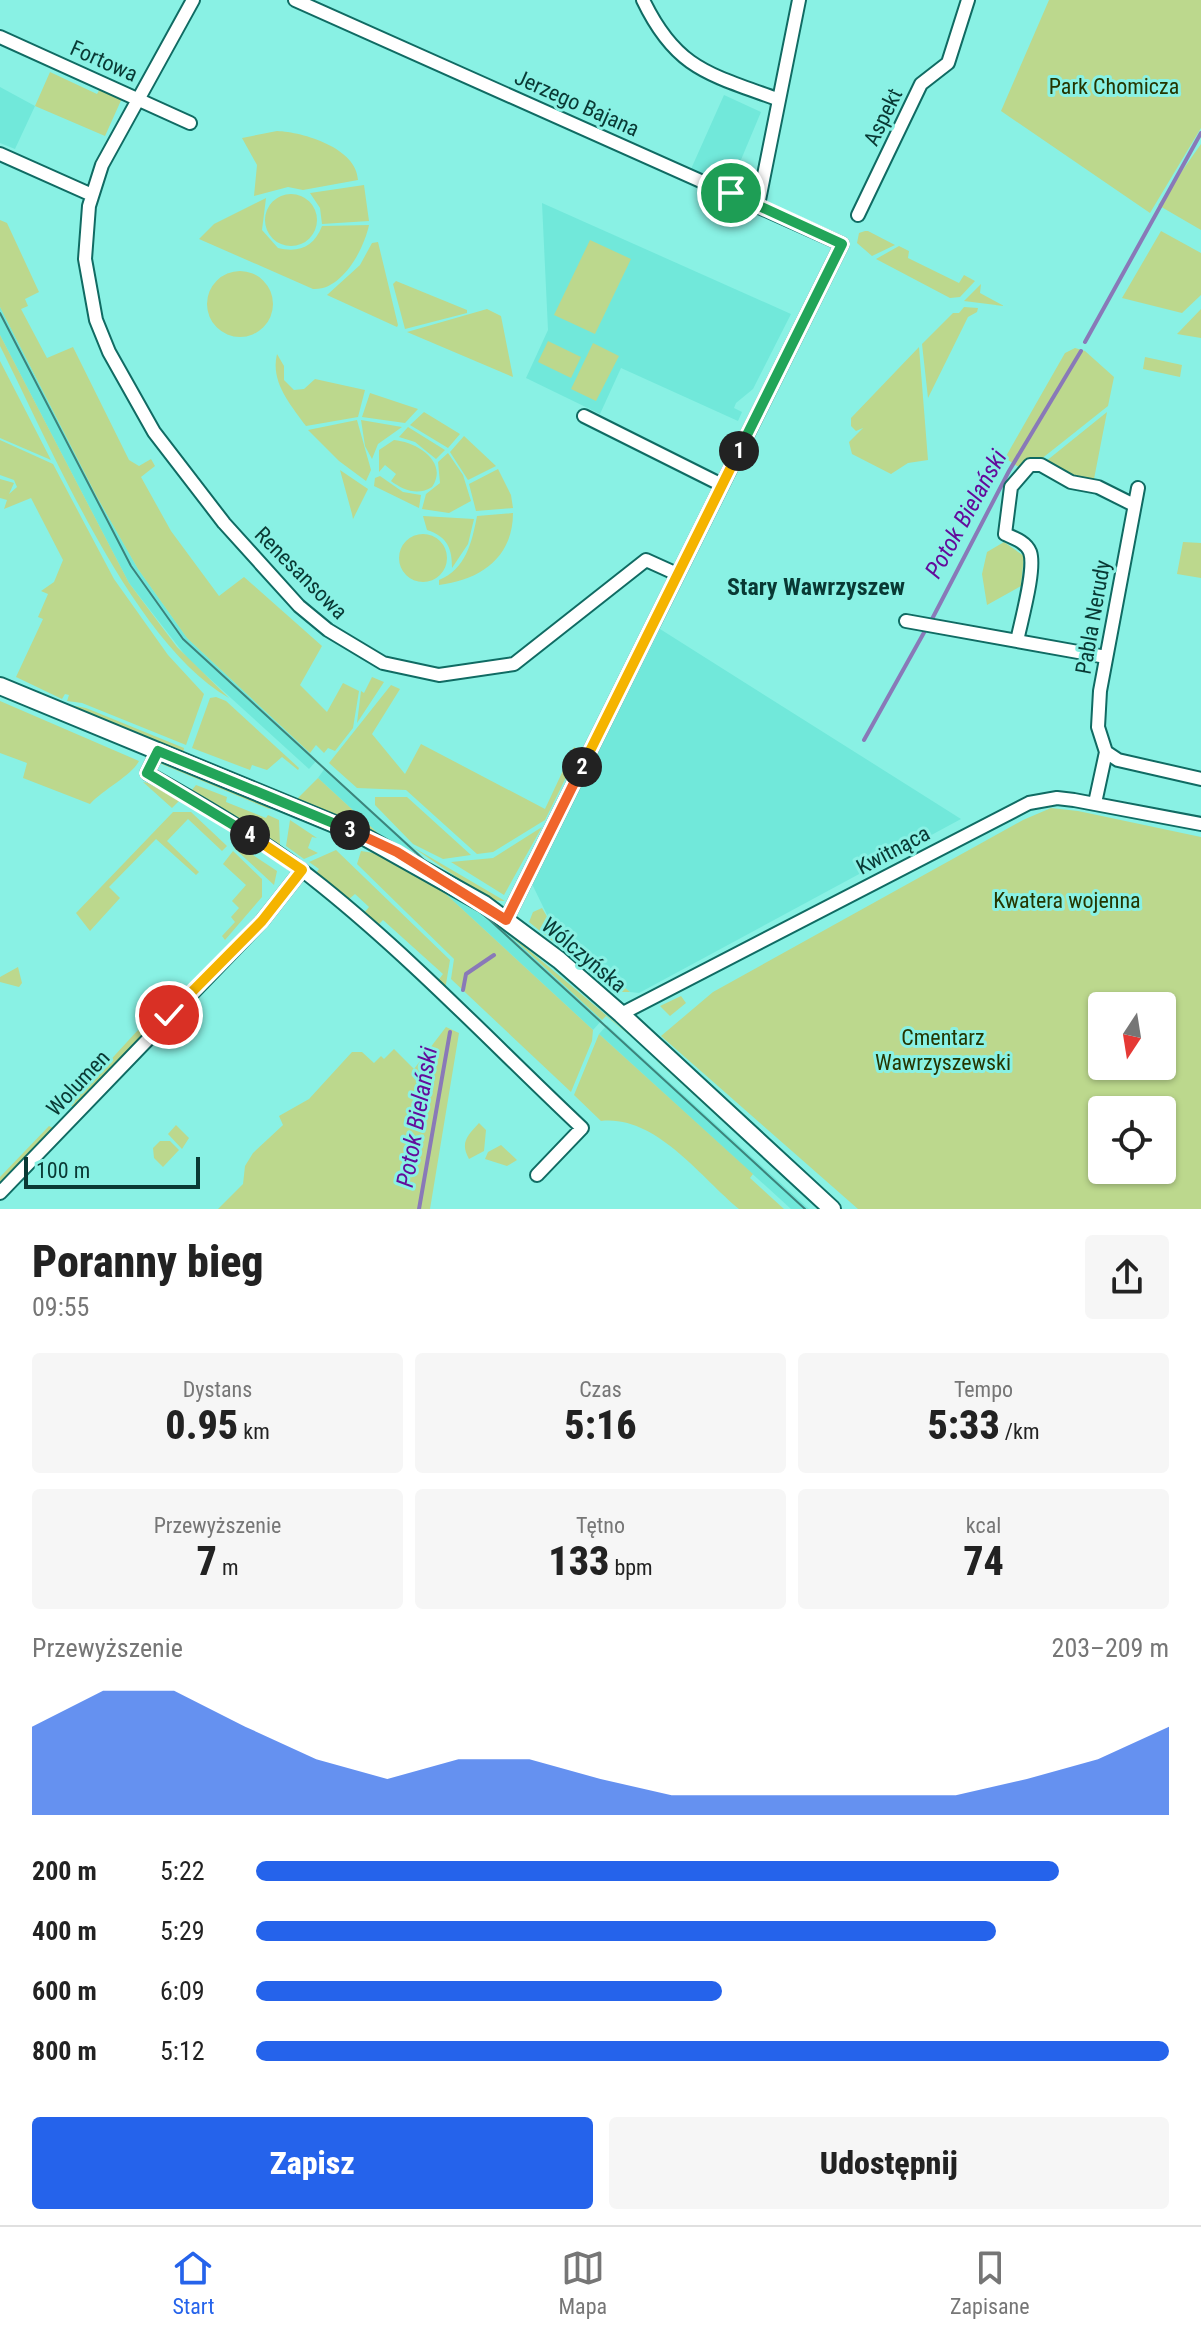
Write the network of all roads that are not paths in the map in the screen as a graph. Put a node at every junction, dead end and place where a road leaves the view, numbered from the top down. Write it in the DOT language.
graph roads {
  1 [pos="193,0"];
  2 [pos="295,0"];
  3 [pos="643,0"];
  4 [pos="799,0"];
  5 [pos="968,0"];
  6 [pos="0,37"];
  7 [pos="137,98"];
  8 [pos="777,99"];
  9 [pos="190,123"];
  10 [pos="0,154"];
  11 [pos="92,195"];
  12 [pos="758,205"];
  13 [pos="858,215"];
  14 [pos="584,416"];
  15 [pos="722,485"];
  16 [pos="1138,488"];
  17 [pos="1134,505"];
  18 [pos="677,574"];
  19 [pos="912,622"];
  20 [pos="1017,641"];
  21 [pos="1106,657"];
  22 [pos="0,686"];
  23 [pos="158,751"];
  24 [pos="1106,752"];
  25 [pos="1201,779"];
  26 [pos="1095,803"];
  27 [pos="1201,824"];
  28 [pos="302,870"];
  29 [pos="506,920"];
  30 [pos="621,1014"];
  31 [pos="537,1175"];
  32 [pos="0,1193"];
  33 [pos="832,1209"];
  1 -- 7 [label="street, Renesansowa"];
  2 -- 12 [label="street, Jerzego Bajana"];
  3 -- 8 [label="street"];
  4 -- 8 [label="street"];
  5 -- 13 [label="street, Aspekt"];
  6 -- 7 [label="street, Fortowa"];
  7 -- 9 [label="street, Fortowa"];
  7 -- 11 [label="street, Renesansowa"];
  8 -- 12 [label="street"];
  10 -- 11 [label="street"];
  11 -- 18 [label="street, Renesansowa"];
  12 -- 15 [label="street, Jerzego Bajana"];
  14 -- 15 [label="street"];
  15 -- 18 [label="street"];
  16 -- 17 [label="street, Pabla Nerudy"];
  17 -- 20 [label="street"];
  17 -- 21 [label="street, Pabla Nerudy"];
  18 -- 29 [label="street"];
  19 -- 20 [label="street"];
  20 -- 21 [label="street"];
  21 -- 24 [label="street, Pabla Nerudy"];
  22 -- 23 [label="main road, Wólczyńska"];
  23 -- 28 [label="street"];
  23 -- 29 [label="main road, Wólczyńska"];
  24 -- 25 [label="street"];
  24 -- 26 [label="street, Pabla Nerudy"];
  26 -- 27 [label="street, Kwitnąca"];
  26 -- 30 [label="street, Kwitnąca"];
  28 -- 31 [label="street"];
  28 -- 32 [label="street, Wolumen"];
  29 -- 30 [label="main road, Wólczyńska"];
  30 -- 33 [label="main road, Wólczyńska"];
}
